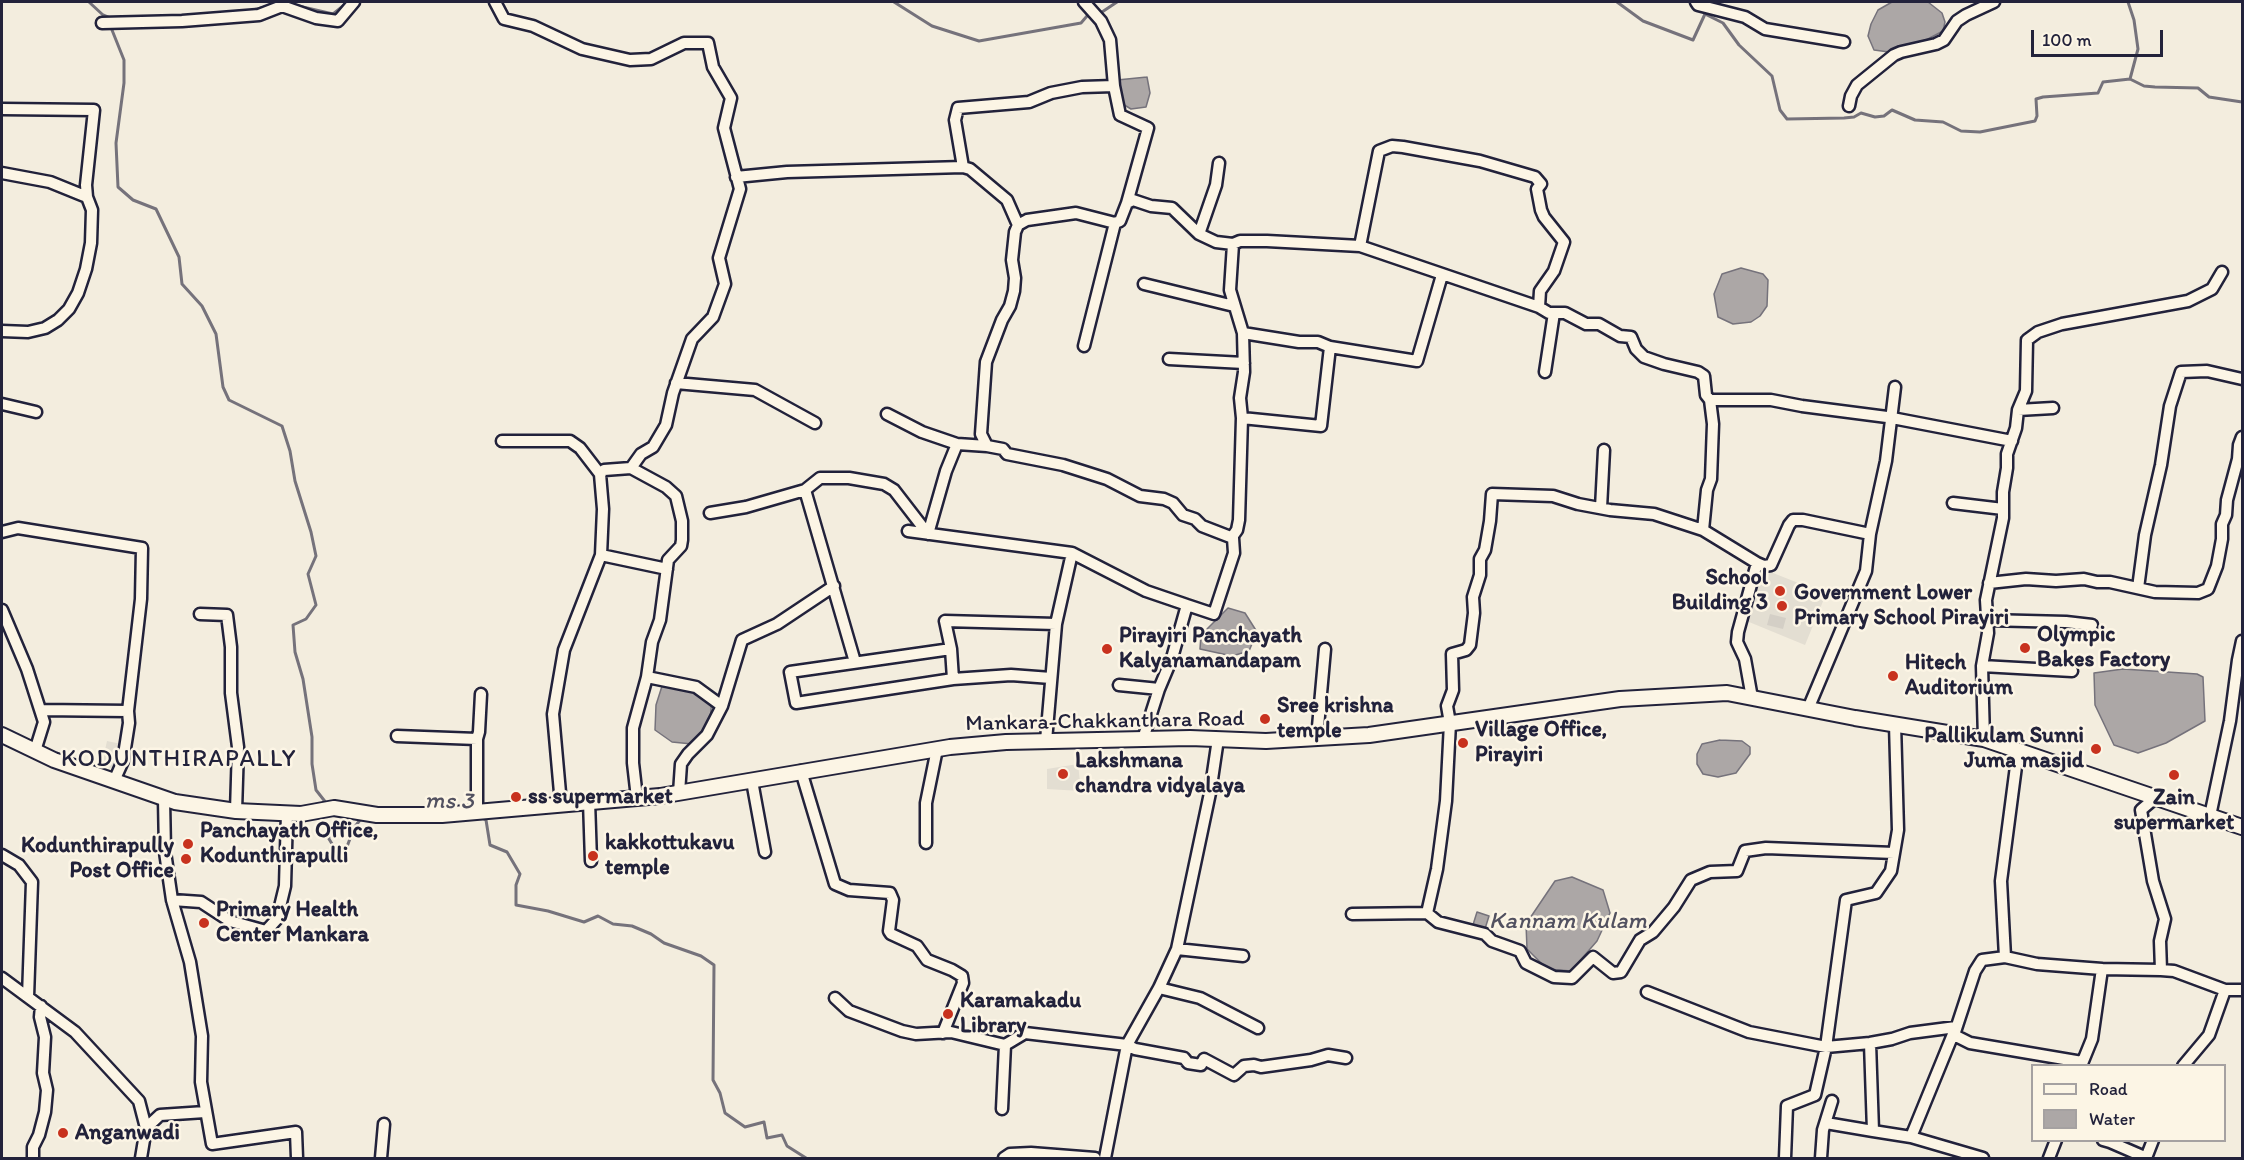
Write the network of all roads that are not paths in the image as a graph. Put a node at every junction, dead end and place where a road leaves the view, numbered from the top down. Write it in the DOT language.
graph roads {
  1 [pos="354,2"];
  2 [pos="495,2"];
  3 [pos="1084,2"];
  4 [pos="1696,2"];
  5 [pos="1995,2"];
  6 [pos="102,23"];
  7 [pos="1844,42"];
  8 [pos="1114,86"];
  9 [pos="1849,106"];
  10 [pos="2,109"];
  11 [pos="1219,163"];
  12 [pos="963,167"];
  13 [pos="2,173"];
  14 [pos="736,177"];
  15 [pos="87,197"];
  16 [pos="1127,203"];
  17 [pos="1115,223"];
  18 [pos="1018,225"];
  19 [pos="1199,234"];
  20 [pos="1233,244"];
  21 [pos="1360,246"];
  22 [pos="2222,272"];
  23 [pos="1442,275"];
  24 [pos="1144,284"];
  25 [pos="1234,306"];
  26 [pos="1539,307"];
  27 [pos="1554,313"];
  28 [pos="2,331"];
  29 [pos="1243,333"];
  30 [pos="1084,346"];
  31 [pos="1330,347"];
  32 [pos="1168,359"];
  33 [pos="1244,363"];
  34 [pos="1545,372"];
  35 [pos="2242,379"];
  36 [pos="676,383"];
  37 [pos="1895,387"];
  38 [pos="1710,400"];
  39 [pos="2,404"];
  40 [pos="2053,408"];
  41 [pos="2018,410"];
  42 [pos="36,412"];
  43 [pos="887,414"];
  44 [pos="1242,418"];
  45 [pos="1893,418"];
  46 [pos="814,423"];
  47 [pos="2242,437"];
  48 [pos="502,441"];
  49 [pos="2012,441"];
  50 [pos="957,444"];
  51 [pos="987,446"];
  52 [pos="1604,450"];
  53 [pos="631,468"];
  54 [pos="600,474"];
  55 [pos="805,490"];
  56 [pos="1953,503"];
  57 [pos="1601,508"];
  58 [pos="2003,509"];
  59 [pos="710,513"];
  60 [pos="1703,530"];
  61 [pos="908,531"];
  62 [pos="2,532"];
  63 [pos="928,534"];
  64 [pos="1870,534"];
  65 [pos="1232,537"];
  66 [pos="1072,553"];
  67 [pos="601,555"];
  68 [pos="1757,563"];
  69 [pos="667,569"];
  70 [pos="1989,583"];
  71 [pos="834,586"];
  72 [pos="2138,588"];
  73 [pos="1187,605"];
  74 [pos="2,610"];
  75 [pos="200,614"];
  76 [pos="1987,620"];
  77 [pos="1056,624"];
  78 [pos="2092,625"];
  79 [pos="2242,641"];
  80 [pos="951,649"];
  81 [pos="1325,649"];
  82 [pos="855,662"];
  83 [pos="1982,666"];
  84 [pos="2072,671"];
  85 [pos="647,677"];
  86 [pos="1052,678"];
  87 [pos="953,679"];
  88 [pos="1119,685"];
  89 [pos="1159,689"];
  90 [pos="482,694"];
  91 [pos="1752,698"];
  92 [pos="722,706"];
  93 [pos="1808,709"];
  94 [pos="41,710"];
  95 [pos="128,711"];
  96 [pos="1450,723"];
  97 [pos="1895,724"];
  98 [pos="2,735"];
  99 [pos="397,736"];
  100 [pos="1317,738"];
  101 [pos="477,739"];
  102 [pos="1143,739"];
  103 [pos="1218,739"];
  104 [pos="1984,739"];
  105 [pos="1046,741"];
  106 [pos="937,749"];
  107 [pos="35,751"];
  108 [pos="2018,751"];
  109 [pos="801,771"];
  110 [pos="752,781"];
  111 [pos="114,782"];
  112 [pos="679,793"];
  113 [pos="637,798"];
  114 [pos="2155,798"];
  115 [pos="164,799"];
  116 [pos="589,801"];
  117 [pos="561,804"];
  118 [pos="236,811"];
  119 [pos="477,811"];
  120 [pos="287,813"];
  121 [pos="2210,816"];
  122 [pos="2242,827"];
  123 [pos="926,843"];
  124 [pos="765,852"];
  125 [pos="1894,853"];
  126 [pos="2,855"];
  127 [pos="591,861"];
  128 [pos="172,900"];
  129 [pos="1427,913"];
  130 [pos="1352,914"];
  131 [pos="1177,949"];
  132 [pos="1243,956"];
  133 [pos="2005,957"];
  134 [pos="2102,969"];
  135 [pos="2161,970"];
  136 [pos="2,978"];
  137 [pos="1159,988"];
  138 [pos="2225,990"];
  139 [pos="2242,990"];
  140 [pos="1647,992"];
  141 [pos="28,997"];
  142 [pos="835,998"];
  143 [pos="41,1006"];
  144 [pos="1956,1027"];
  145 [pos="1258,1028"];
  146 [pos="943,1033"];
  147 [pos="1869,1043"];
  148 [pos="1005,1045"];
  149 [pos="1127,1045"];
  150 [pos="1826,1047"];
  151 [pos="1346,1058"];
  152 [pos="2081,1064"];
  153 [pos="2184,1064"];
  154 [pos="1832,1101"];
  155 [pos="1002,1109"];
  156 [pos="205,1112"];
  157 [pos="1826,1123"];
  158 [pos="384,1124"];
  159 [pos="146,1128"];
  160 [pos="1873,1131"];
  161 [pos="1911,1137"];
  162 [pos="2055,1142"];
  163 [pos="2152,1142"];
  164 [pos="2126,1144"];
  165 [pos="33,1158"];
  166 [pos="141,1158"];
  167 [pos="297,1158"];
  168 [pos="381,1158"];
  169 [pos="1004,1158"];
  170 [pos="1095,1158"];
  171 [pos="1105,1158"];
  172 [pos="1785,1158"];
  173 [pos="1821,1158"];
  174 [pos="1983,1158"];
  175 [pos="2049,1158"];
  176 [pos="2146,1158"];
  1 -- 6 [label="street"];
  2 -- 14 [label="street"];
  3 -- 8 [label="street"];
  4 -- 7 [label="street"];
  5 -- 9 [label="street"];
  8 -- 12 [label="street"];
  8 -- 16 [label="street"];
  10 -- 15 [label="street"];
  11 -- 19 [label="street"];
  12 -- 14 [label="street"];
  12 -- 18 [label="street"];
  13 -- 15 [label="street"];
  14 -- 36 [label="street"];
  15 -- 28 [label="street"];
  16 -- 17 [label="street"];
  16 -- 19 [label="street"];
  17 -- 18 [label="street"];
  17 -- 30 [label="street"];
  18 -- 51 [label="street"];
  19 -- 20 [label="street"];
  20 -- 21 [label="street"];
  20 -- 25 [label="street"];
  21 -- 23 [label="street"];
  21 -- 26 [label="street"];
  22 -- 41 [label="street"];
  23 -- 26 [label="street"];
  23 -- 31 [label="street"];
  24 -- 25 [label="street"];
  25 -- 29 [label="street"];
  26 -- 27 [label="street"];
  27 -- 34 [label="street"];
  27 -- 38 [label="street"];
  29 -- 31 [label="street"];
  29 -- 33 [label="street"];
  31 -- 44 [label="street"];
  32 -- 33 [label="street"];
  33 -- 44 [label="street"];
  35 -- 72 [label="street"];
  36 -- 46 [label="street"];
  36 -- 53 [label="street"];
  37 -- 45 [label="street"];
  38 -- 45 [label="street"];
  38 -- 60 [label="street"];
  39 -- 42 [label="street"];
  40 -- 41 [label="street"];
  41 -- 49 [label="street"];
  43 -- 50 [label="street"];
  44 -- 65 [label="street"];
  45 -- 49 [label="street"];
  45 -- 64 [label="street"];
  47 -- 72 [label="street"];
  48 -- 54 [label="street"];
  49 -- 58 [label="street"];
  50 -- 51 [label="street"];
  50 -- 63 [label="street"];
  51 -- 65 [label="street"];
  52 -- 57 [label="street"];
  53 -- 54 [label="street"];
  53 -- 69 [label="street"];
  54 -- 67 [label="street"];
  55 -- 59 [label="street"];
  55 -- 63 [label="street"];
  55 -- 71 [label="street"];
  56 -- 58 [label="street"];
  57 -- 60 [label="street"];
  57 -- 96 [label="street"];
  58 -- 70 [label="street"];
  60 -- 68 [label="street"];
  61 -- 63 [label="street"];
  62 -- 95 [label="street"];
  63 -- 66 [label="street"];
  64 -- 68 [label="street"];
  64 -- 93 [label="street"];
  65 -- 73 [label="street"];
  66 -- 73 [label="street"];
  66 -- 77 [label="street"];
  67 -- 69 [label="street"];
  67 -- 117 [label="street"];
  68 -- 91 [label="street"];
  69 -- 85 [label="street"];
  70 -- 72 [label="street"];
  70 -- 76 [label="street"];
  71 -- 82 [label="street"];
  71 -- 92 [label="street"];
  73 -- 89 [label="street"];
  74 -- 94 [label="street"];
  75 -- 118 [label="street"];
  76 -- 78 [label="street"];
  76 -- 83 [label="street"];
  77 -- 80 [label="street"];
  77 -- 86 [label="street"];
  79 -- 121 [label="street"];
  80 -- 82 [label="street"];
  80 -- 87 [label="street"];
  81 -- 100 [label="street"];
  82 -- 87 [label="street"];
  83 -- 84 [label="street"];
  83 -- 104 [label="street"];
  85 -- 92 [label="street"];
  85 -- 113 [label="street"];
  86 -- 87 [label="street"];
  86 -- 105 [label="street"];
  88 -- 89 [label="street"];
  89 -- 102 [label="street"];
  90 -- 101 [label="street"];
  91 -- 93 [label="main road, Mankara-Chakkanthara Road"];
  91 -- 96 [label="main road, Mankara-Chakkanthara Road"];
  92 -- 112 [label="street"];
  93 -- 97 [label="main road, Mankara-Chakkanthara Road"];
  94 -- 95 [label="street"];
  94 -- 107 [label="street"];
  95 -- 111 [label="street"];
  96 -- 100 [label="main road, Mankara-Chakkanthara Road"];
  96 -- 129 [label="street"];
  97 -- 104 [label="main road, Mankara-Chakkanthara Road"];
  97 -- 125 [label="street"];
  98 -- 107 [label="main road, Mankara-Chakkanthara Road"];
  99 -- 101 [label="street"];
  100 -- 103 [label="main road, Mankara-Chakkanthara Road"];
  101 -- 119 [label="street"];
  102 -- 103 [label="main road, Mankara-Chakkanthara Road"];
  102 -- 105 [label="main road, Mankara-Chakkanthara Road"];
  103 -- 131 [label="street"];
  104 -- 108 [label="main road, Mankara-Chakkanthara Road"];
  105 -- 106 [label="main road, Mankara-Chakkanthara Road"];
  106 -- 109 [label="main road, Mankara-Chakkanthara Road"];
  106 -- 123 [label="street"];
  107 -- 111 [label="main road, Mankara-Chakkanthara Road"];
  108 -- 114 [label="main road, Mankara-Chakkanthara Road"];
  108 -- 133 [label="street"];
  109 -- 110 [label="main road, Mankara-Chakkanthara Road"];
  109 -- 146 [label="street"];
  110 -- 112 [label="main road, Mankara-Chakkanthara Road"];
  110 -- 124 [label="street"];
  111 -- 115 [label="main road, Mankara-Chakkanthara Road"];
  112 -- 113 [label="main road, Mankara-Chakkanthara Road"];
  113 -- 116 [label="main road, Mankara-Chakkanthara Road"];
  114 -- 121 [label="main road, Mankara-Chakkanthara Road"];
  114 -- 135 [label="street"];
  115 -- 118 [label="main road, Mankara-Chakkanthara Road"];
  115 -- 128 [label="street"];
  116 -- 117 [label="main road, Mankara-Chakkanthara Road"];
  116 -- 127 [label="street"];
  117 -- 119 [label="main road, Mankara-Chakkanthara Road"];
  118 -- 120 [label="main road, Mankara-Chakkanthara Road"];
  119 -- 120 [label="main road, Mankara-Chakkanthara Road"];
  120 -- 128 [label="street"];
  121 -- 122 [label="main road, Mankara-Chakkanthara Road"];
  125 -- 129 [label="street"];
  125 -- 150 [label="street"];
  126 -- 141 [label="street"];
  128 -- 156 [label="street"];
  129 -- 130 [label="street"];
  131 -- 132 [label="street"];
  131 -- 137 [label="street"];
  133 -- 134 [label="street"];
  133 -- 144 [label="street"];
  134 -- 135 [label="street"];
  134 -- 152 [label="street"];
  135 -- 138 [label="street"];
  136 -- 141 [label="street"];
  137 -- 145 [label="street"];
  137 -- 149 [label="street"];
  138 -- 139 [label="street"];
  138 -- 153 [label="street"];
  140 -- 150 [label="street"];
  141 -- 143 [label="street"];
  142 -- 146 [label="street"];
  143 -- 159 [label="street"];
  143 -- 165 [label="street"];
  144 -- 147 [label="street"];
  144 -- 152 [label="street"];
  144 -- 161 [label="street"];
  146 -- 148 [label="street"];
  147 -- 150 [label="street"];
  147 -- 160 [label="street"];
  148 -- 149 [label="street"];
  148 -- 155 [label="street"];
  149 -- 151 [label="street"];
  149 -- 171 [label="street"];
  150 -- 172 [label="street"];
  154 -- 157 [label="street"];
  156 -- 159 [label="street"];
  156 -- 167 [label="street"];
  157 -- 160 [label="street"];
  157 -- 173 [label="street"];
  158 -- 168 [label="street"];
  159 -- 166 [label="street"];
  160 -- 161 [label="street"];
  161 -- 174 [label="street"];
  162 -- 175 [label="street"];
  163 -- 176 [label="street"];
  164 -- 176 [label="street"];
  169 -- 170 [label="street"];
}
